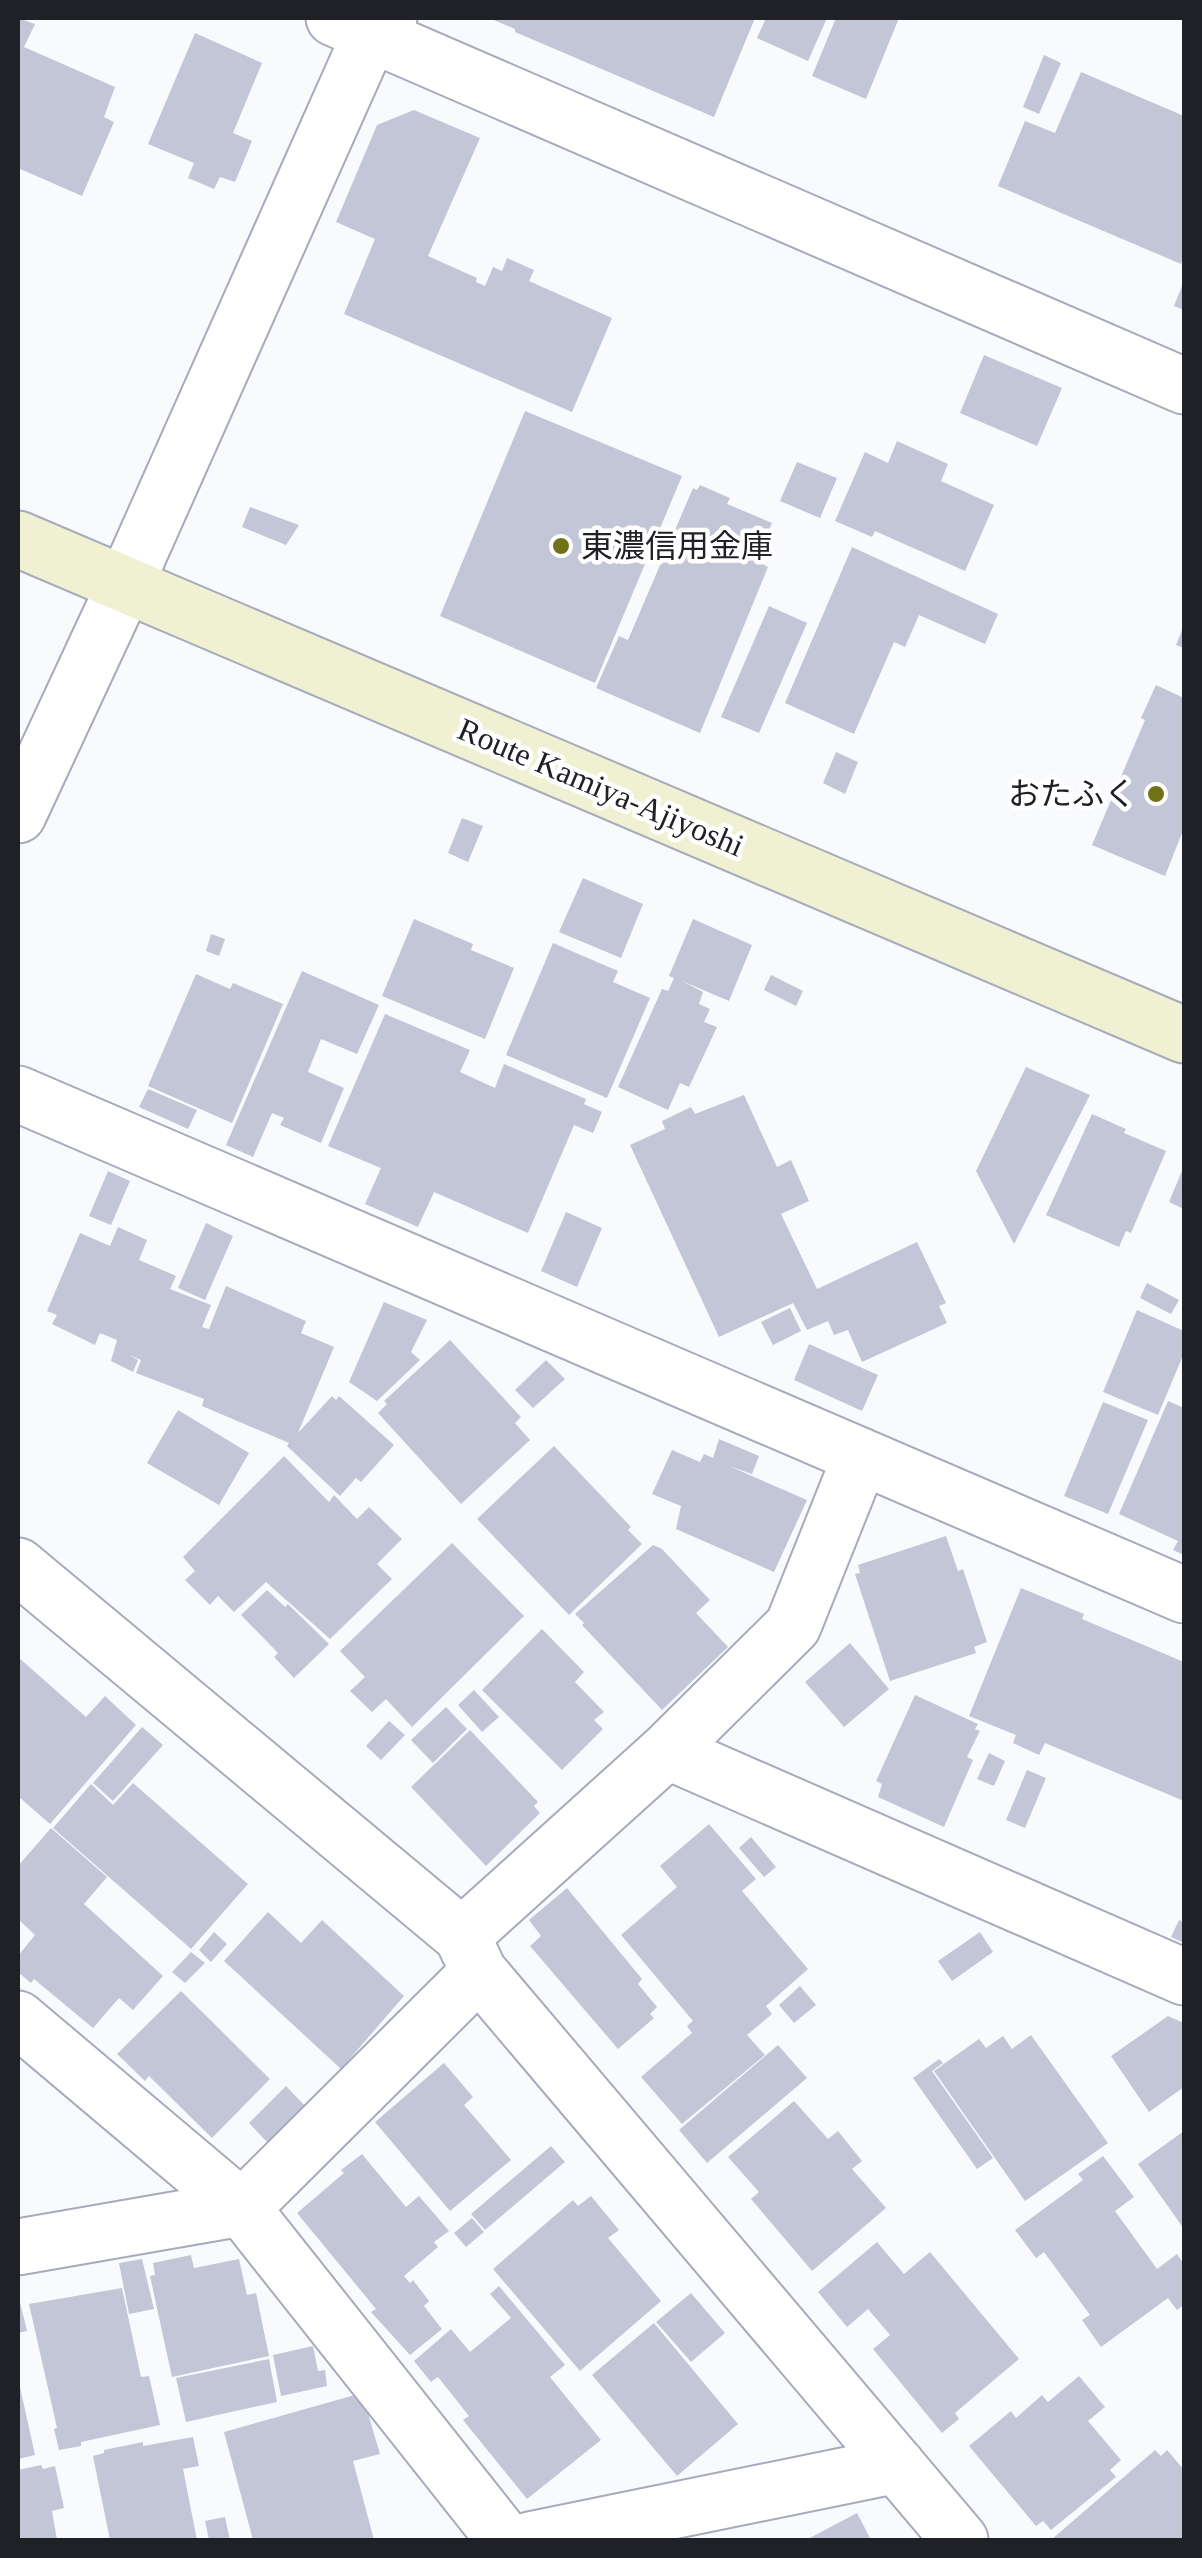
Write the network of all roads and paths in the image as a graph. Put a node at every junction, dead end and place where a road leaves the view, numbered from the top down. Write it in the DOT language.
graph roads {
  1 [pos="365,23"];
  2 [pos="1184,386"];
  3 [pos="18,539"];
  4 [pos="125,585"];
  5 [pos="18,815"];
  6 [pos="1184,1035"];
  7 [pos="18,1094"];
  8 [pos="861,1456"];
  9 [pos="18,1566"];
  10 [pos="1184,1595"];
  11 [pos="667,1751"];
  12 [pos="470,1954"];
  13 [pos="1184,1977"];
  14 [pos="18,2019"];
  15 [pos="242,2208"];
  16 [pos="18,2247"];
  17 [pos="896,2464"];
  18 [pos="505,2540"];
  19 [pos="530,2540"];
  20 [pos="960,2540"];
  1 -- 2 [label="street"];
  1 -- 4 [label="street"];
  3 -- 4 [label="main road, Route Kamiya-Ajiyoshi"];
  4 -- 5 [label="street"];
  4 -- 6 [label="main road, Route Kamiya-Ajiyoshi"];
  7 -- 8 [label="street"];
  8 -- 10 [label="street"];
  8 -- 11 [label="street"];
  9 -- 12 [label="street"];
  11 -- 12 [label="street"];
  11 -- 13 [label="street"];
  12 -- 15 [label="street"];
  12 -- 17 [label="street"];
  14 -- 15 [label="street"];
  15 -- 16 [label="street"];
  15 -- 18 [label="street"];
  17 -- 19 [label="street"];
  17 -- 20 [label="street"];
}
